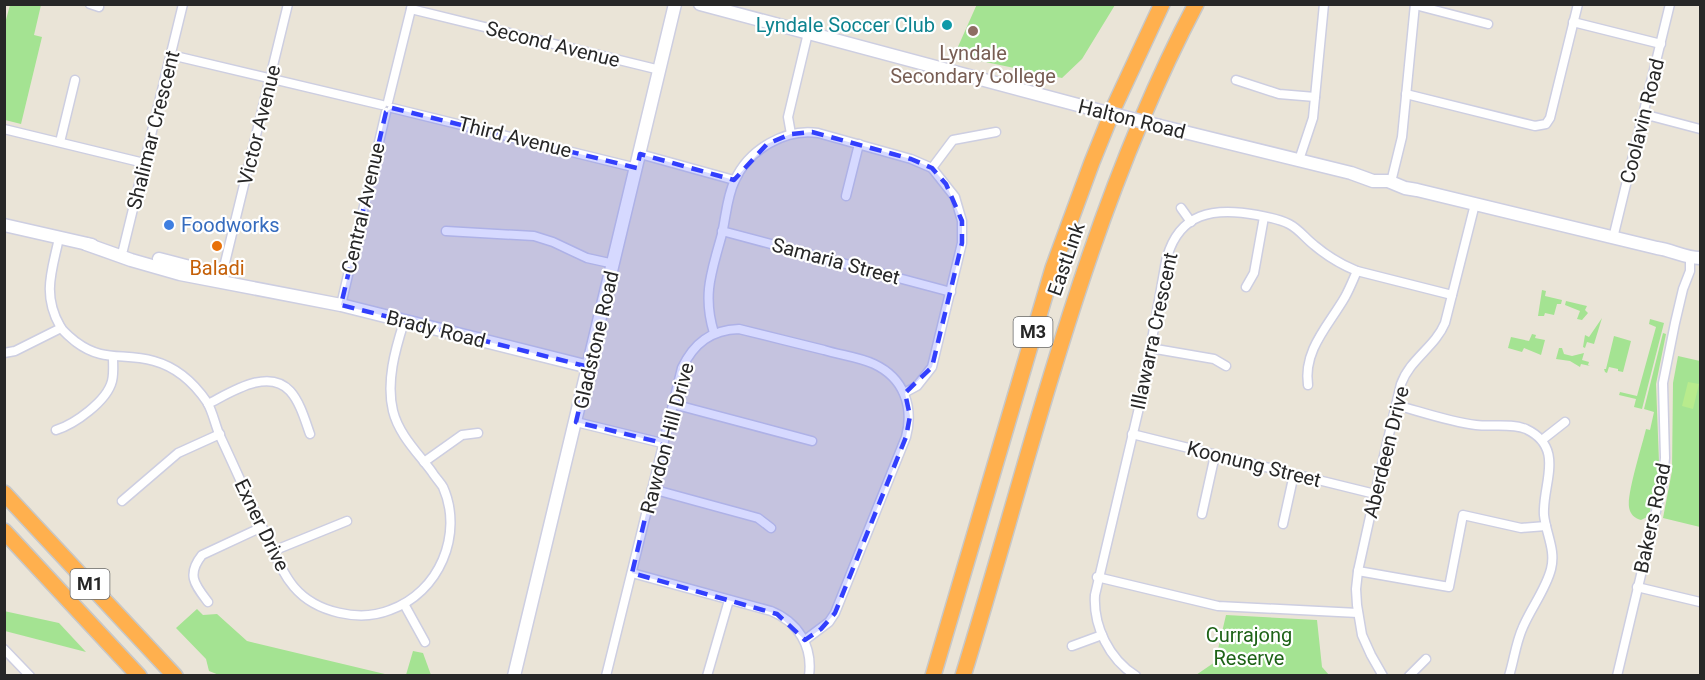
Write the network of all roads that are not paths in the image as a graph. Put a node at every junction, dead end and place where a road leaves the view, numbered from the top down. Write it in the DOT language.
graph roads {
  1 [pos="183,4"];
  2 [pos="288,4"];
  3 [pos="675,4"];
  4 [pos="700,4"];
  5 [pos="1162,4"];
  6 [pos="1196,4"];
  7 [pos="1324,4"];
  8 [pos="1578,4"];
  9 [pos="1670,4"];
  10 [pos="1415,5"];
  11 [pos="412,7"];
  12 [pos="1573,22"];
  13 [pos="1488,24"];
  14 [pos="808,33"];
  15 [pos="1661,44"];
  16 [pos="171,55"];
  17 [pos="660,70"];
  18 [pos="270,78"];
  19 [pos="75,80"];
  20 [pos="1236,80"];
  21 [pos="1406,94"];
  22 [pos="1315,97"];
  23 [pos="387,107"];
  24 [pos="1643,114"];
  25 [pos="4,129"];
  26 [pos="1701,129"];
  27 [pos="996,132"];
  28 [pos="791,134"];
  29 [pos="60,142"];
  30 [pos="859,144"];
  31 [pos="640,154"];
  32 [pos="1299,160"];
  33 [pos="144,163"];
  34 [pos="637,168"];
  35 [pos="932,168"];
  36 [pos="1392,179"];
  37 [pos="734,180"];
  38 [pos="846,196"];
  39 [pos="1475,204"];
  40 [pos="1181,208"];
  41 [pos="1264,217"];
  42 [pos="1191,222"];
  43 [pos="4,225"];
  44 [pos="446,231"];
  45 [pos="722,231"];
  46 [pos="59,238"];
  47 [pos="1613,238"];
  48 [pos="122,253"];
  49 [pos="1694,261"];
  50 [pos="614,264"];
  51 [pos="1358,271"];
  52 [pos="222,278"];
  53 [pos="1246,287"];
  54 [pos="951,292"];
  55 [pos="1452,295"];
  56 [pos="341,305"];
  57 [pos="404,322"];
  58 [pos="61,328"];
  59 [pos="714,333"];
  60 [pos="1150,348"];
  61 [pos="4,352"];
  62 [pos="113,357"];
  63 [pos="1226,366"];
  64 [pos="590,367"];
  65 [pos="1308,385"];
  66 [pos="904,393"];
  67 [pos="208,404"];
  68 [pos="674,404"];
  69 [pos="1396,405"];
  70 [pos="576,422"];
  71 [pos="1565,422"];
  72 [pos="56,430"];
  73 [pos="478,433"];
  74 [pos="219,434"];
  75 [pos="310,434"];
  76 [pos="1132,434"];
  77 [pos="1542,440"];
  78 [pos="812,441"];
  79 [pos="663,443"];
  80 [pos="1215,455"];
  81 [pos="424,462"];
  82 [pos="1294,474"];
  83 [pos="652,489"];
  84 [pos="4,494"];
  85 [pos="1375,494"];
  86 [pos="122,501"];
  87 [pos="1202,514"];
  88 [pos="347,522"];
  89 [pos="1283,524"];
  90 [pos="1545,526"];
  91 [pos="262,527"];
  92 [pos="771,528"];
  93 [pos="4,531"];
  94 [pos="273,551"];
  95 [pos="1358,571"];
  96 [pos="632,573"];
  97 [pos="1097,577"];
  98 [pos="1637,587"];
  99 [pos="729,600"];
  100 [pos="208,602"];
  101 [pos="1701,602"];
  102 [pos="404,604"];
  103 [pos="1358,613"];
  104 [pos="979,624"];
  105 [pos="1102,635"];
  106 [pos="805,640"];
  107 [pos="425,642"];
  108 [pos="1072,646"];
  109 [pos="4,649"];
  110 [pos="1425,659"];
  111 [pos="934,674"];
  112 [pos="30,675"];
  113 [pos="139,675"];
  114 [pos="174,675"];
  115 [pos="514,675"];
  116 [pos="606,675"];
  117 [pos="707,675"];
  118 [pos="809,675"];
  119 [pos="963,675"];
  120 [pos="969,675"];
  121 [pos="1136,675"];
  122 [pos="1383,675"];
  123 [pos="1409,675"];
  124 [pos="1509,675"];
  125 [pos="1617,675"];
  1 -- 16 [label="street, Shalimar Crescent"];
  2 -- 18 [label="street, Victor Avenue"];
  3 -- 17 [label="main road, Gladstone Road"];
  4 -- 14 [label="main road, Halton Road"];
  5 -- 111 [label="highway, EastLink / M3"];
  6 -- 104 [label="highway, EastLink / M3"];
  7 -- 22 [label="street"];
  8 -- 12 [label="street"];
  9 -- 15 [label="street, Coolavin Road"];
  10 -- 13 [label="street"];
  10 -- 21 [label="street"];
  11 -- 17 [label="street, Second Avenue"];
  11 -- 23 [label="street, Central Avenue"];
  12 -- 15 [label="street"];
  12 -- 21 [label="street"];
  14 -- 28 [label="street"];
  14 -- 32 [label="main road, Halton Road, bridge"];
  15 -- 24 [label="street, Coolavin Road"];
  16 -- 18 [label="street, Third Avenue"];
  16 -- 33 [label="street, Shalimar Crescent"];
  17 -- 31 [label="main road, Gladstone Road"];
  18 -- 23 [label="street, Third Avenue"];
  18 -- 52 [label="street, Victor Avenue"];
  19 -- 29 [label="street"];
  20 -- 22 [label="street"];
  21 -- 36 [label="street"];
  22 -- 32 [label="street"];
  23 -- 34 [label="street, Third Avenue"];
  23 -- 56 [label="street, Central Avenue"];
  24 -- 26 [label="street"];
  24 -- 47 [label="street, Coolavin Road"];
  25 -- 29 [label="street"];
  27 -- 35 [label="street"];
  28 -- 30 [label="street"];
  28 -- 37 [label="street"];
  29 -- 33 [label="street"];
  30 -- 35 [label="street"];
  30 -- 38 [label="street"];
  31 -- 34 [label="main road, Gladstone Road"];
  31 -- 37 [label="street"];
  32 -- 36 [label="main road, Halton Road"];
  33 -- 48 [label="street, Shalimar Crescent"];
  34 -- 50 [label="main road, Gladstone Road"];
  35 -- 54 [label="street"];
  36 -- 39 [label="main road, Halton Road"];
  37 -- 45 [label="street"];
  39 -- 47 [label="main road, Halton Road"];
  39 -- 55 [label="street, Aberdeen Drive"];
  40 -- 42 [label="street"];
  41 -- 42 [label="street"];
  41 -- 51 [label="street"];
  41 -- 53 [label="street"];
  42 -- 60 [label="street, Illawarra Crescent"];
  43 -- 46 [label="main road, Brady Road"];
  44 -- 50 [label="street"];
  45 -- 54 [label="street, Samaria Street"];
  45 -- 59 [label="street"];
  46 -- 48 [label="main road, Brady Road"];
  46 -- 58 [label="street, Exner Drive"];
  47 -- 49 [label="main road, Halton Road"];
  48 -- 52 [label="main road, Brady Road"];
  49 -- 98 [label="street, Bakers Road"];
  50 -- 64 [label="main road, Gladstone Road"];
  51 -- 55 [label="street"];
  51 -- 65 [label="street"];
  52 -- 56 [label="main road, Brady Road"];
  54 -- 66 [label="street"];
  55 -- 69 [label="street, Aberdeen Drive"];
  56 -- 57 [label="main road, Brady Road"];
  57 -- 64 [label="main road, Brady Road"];
  57 -- 81 [label="street, Exner Drive"];
  58 -- 61 [label="street"];
  58 -- 62 [label="street, Exner Drive"];
  59 -- 66 [label="street"];
  59 -- 68 [label="street, Rawdon Hill Drive"];
  60 -- 63 [label="street"];
  60 -- 76 [label="street, Illawarra Crescent"];
  62 -- 67 [label="street, Exner Drive"];
  62 -- 72 [label="street"];
  64 -- 70 [label="main road, Gladstone Road"];
  66 -- 106 [label="street"];
  67 -- 74 [label="street, Exner Drive"];
  67 -- 75 [label="street"];
  68 -- 78 [label="street"];
  68 -- 79 [label="street, Rawdon Hill Drive"];
  69 -- 77 [label="street"];
  69 -- 85 [label="street, Aberdeen Drive"];
  70 -- 79 [label="street"];
  70 -- 115 [label="main road, Gladstone Road"];
  71 -- 77 [label="street"];
  73 -- 81 [label="street"];
  74 -- 86 [label="street"];
  74 -- 91 [label="street, Exner Drive"];
  76 -- 80 [label="street, Koonung Street"];
  76 -- 97 [label="street, Illawarra Crescent"];
  77 -- 90 [label="street"];
  79 -- 83 [label="street, Rawdon Hill Drive"];
  80 -- 82 [label="street, Koonung Street"];
  80 -- 87 [label="street"];
  81 -- 102 [label="street, Exner Drive"];
  82 -- 85 [label="street, Koonung Street"];
  82 -- 89 [label="street"];
  83 -- 92 [label="street"];
  83 -- 96 [label="street, Rawdon Hill Drive"];
  84 -- 114 [label="highway, M1"];
  85 -- 95 [label="street, Aberdeen Drive"];
  88 -- 94 [label="street"];
  90 -- 95 [label="street"];
  90 -- 124 [label="street"];
  91 -- 94 [label="street, Exner Drive"];
  91 -- 100 [label="street"];
  93 -- 113 [label="highway, M1"];
  94 -- 102 [label="street, Exner Drive"];
  95 -- 103 [label="street, Aberdeen Drive"];
  96 -- 99 [label="street"];
  96 -- 116 [label="street, Rawdon Hill Drive"];
  97 -- 103 [label="street"];
  97 -- 105 [label="street, Illawarra Crescent"];
  98 -- 101 [label="street"];
  98 -- 125 [label="street, Bakers Road"];
  99 -- 106 [label="street"];
  99 -- 117 [label="street"];
  102 -- 107 [label="street"];
  103 -- 122 [label="street, Aberdeen Drive"];
  104 -- 119 [label="highway, EastLink / M3"];
  104 -- 120 [label="highway"];
  105 -- 108 [label="street"];
  105 -- 121 [label="street, Illawarra Crescent"];
  106 -- 118 [label="street"];
  109 -- 112 [label="street"];
  110 -- 123 [label="street"];
}
